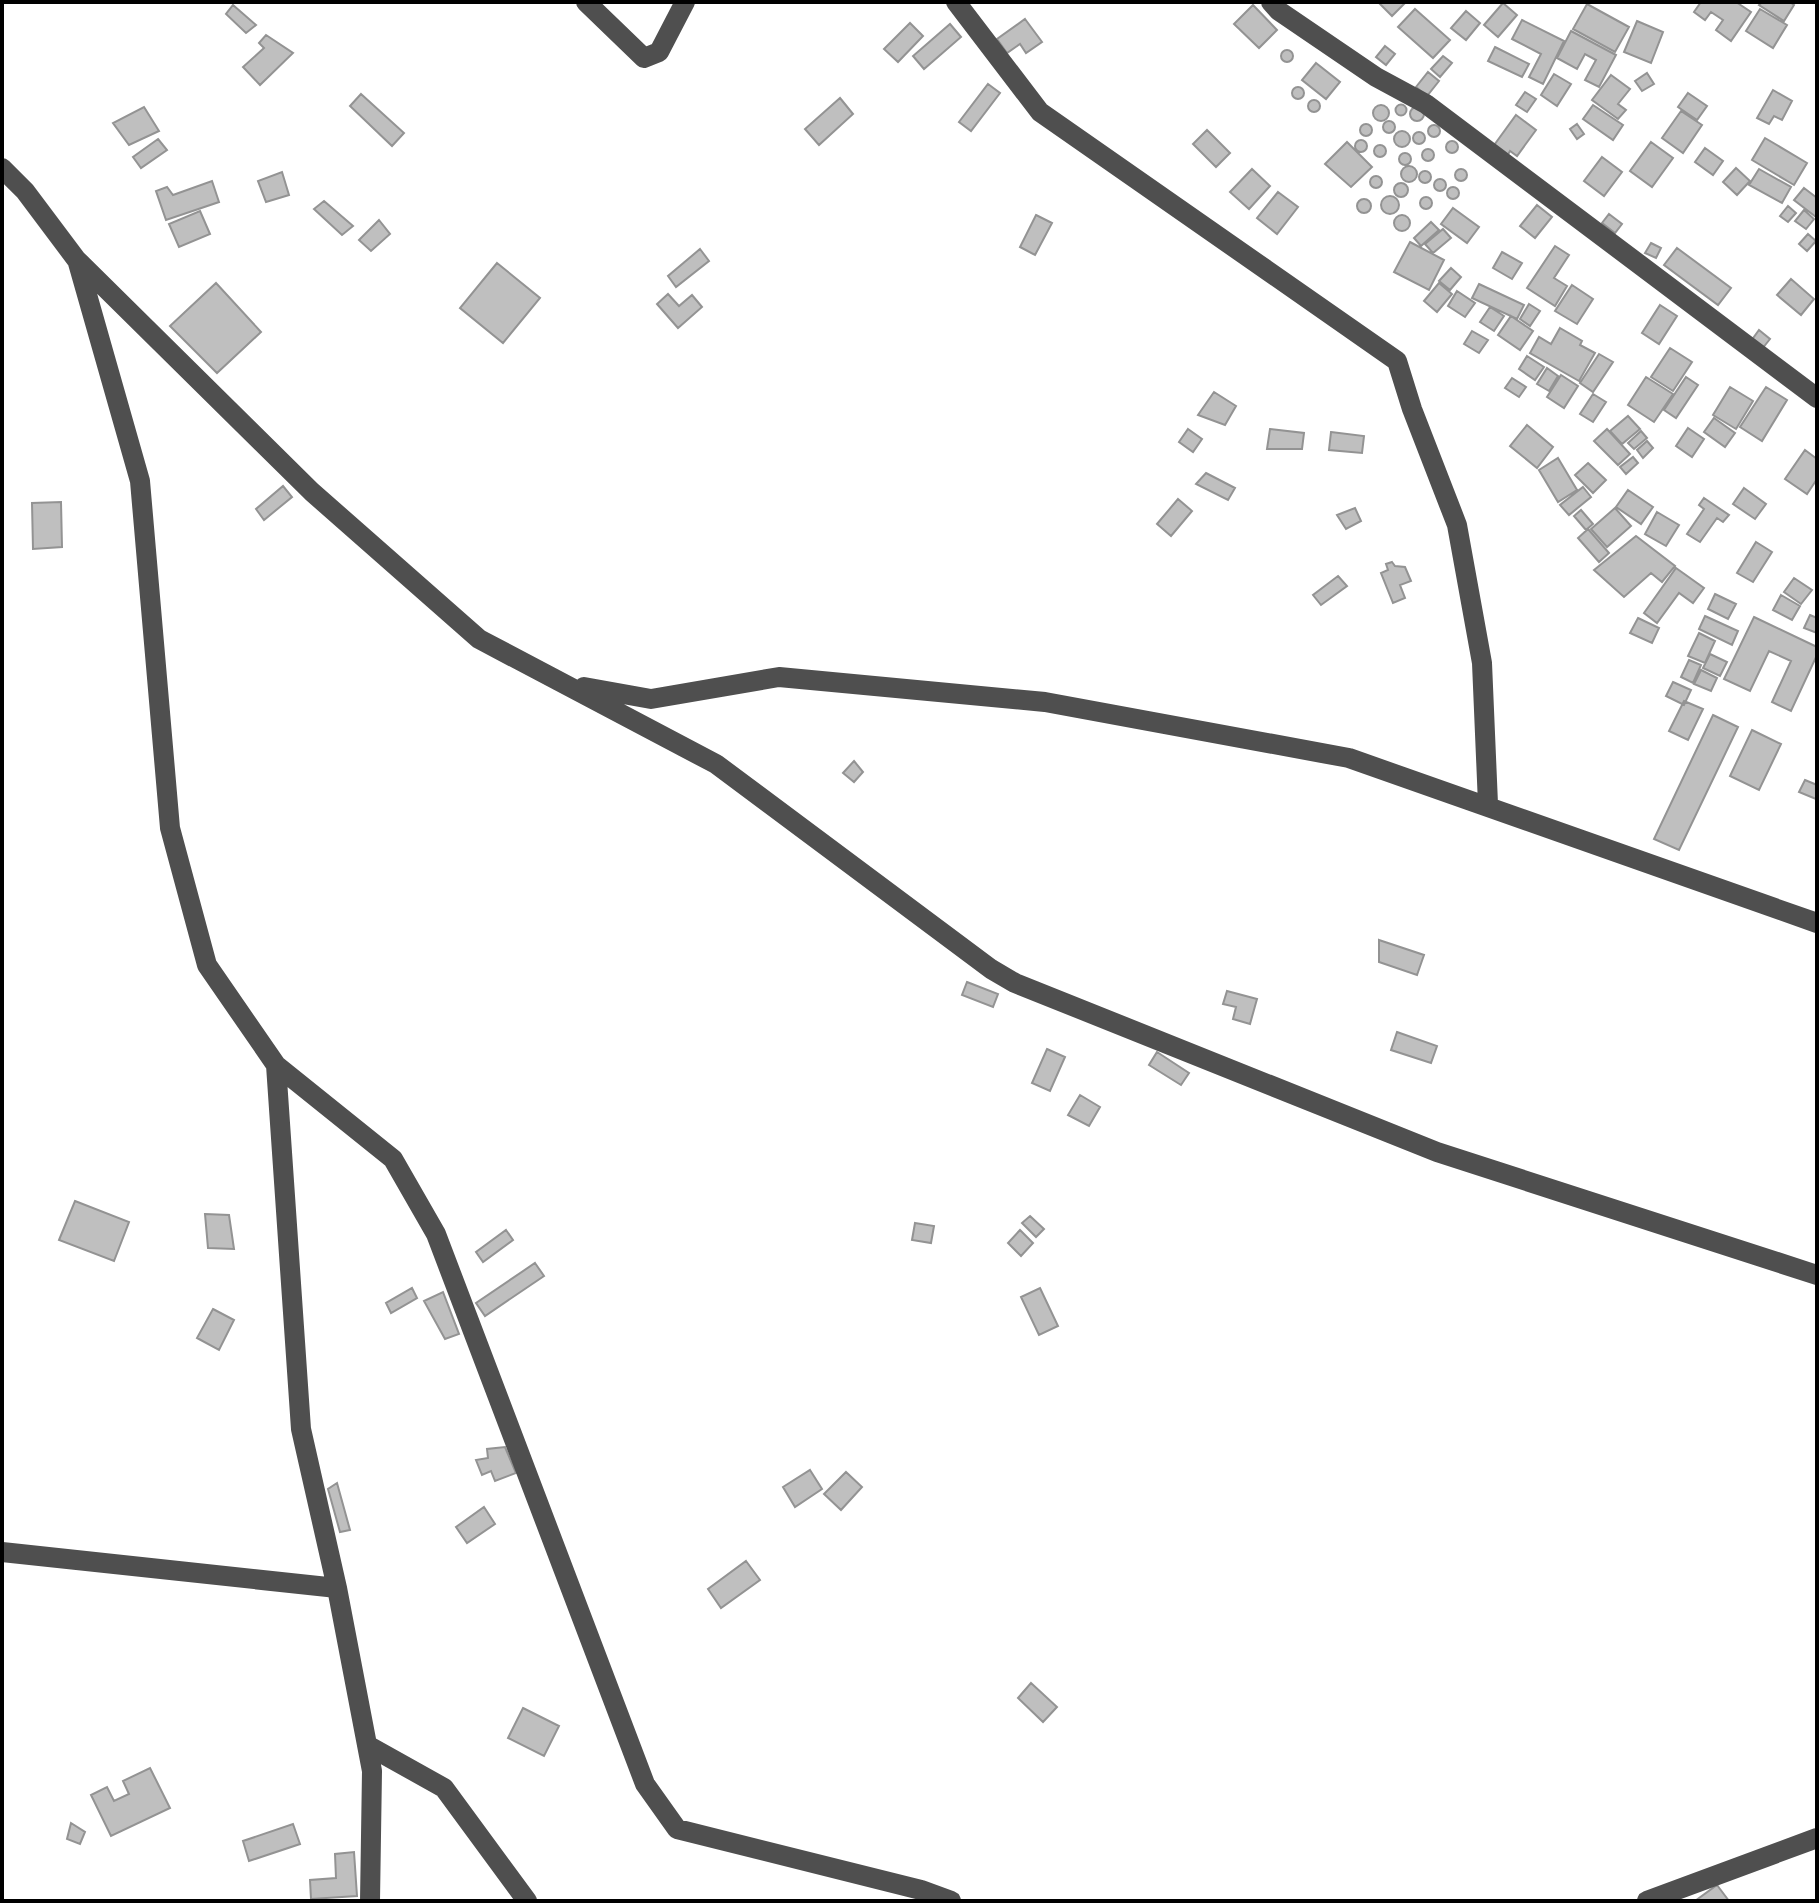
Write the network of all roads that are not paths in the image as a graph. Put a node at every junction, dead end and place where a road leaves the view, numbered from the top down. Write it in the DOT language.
graph roads {
  1 [pos="586,2"];
  2 [pos="685,2"];
  3 [pos="956,2"];
  4 [pos="1271,2"];
  5 [pos="2,168"];
  6 [pos="76,259"];
  7 [pos="1817,398"];
  8 [pos="565,684"];
  9 [pos="1488,804"];
  10 [pos="1817,923"];
  11 [pos="276,1065"];
  12 [pos="1817,1275"];
  13 [pos="2,1552"];
  14 [pos="337,1588"];
  15 [pos="367,1745"];
  16 [pos="1817,1838"];
  17 [pos="370,1901"];
  18 [pos="527,1901"];
  19 [pos="951,1901"];
  20 [pos="1647,1901"];
  1 -- 2 [label="street"];
  3 -- 9 [label="street"];
  4 -- 7 [label="street"];
  5 -- 6 [label="street"];
  6 -- 8 [label="street"];
  6 -- 11 [label="street"];
  8 -- 9 [label="street"];
  8 -- 12 [label="street"];
  9 -- 10 [label="street"];
  11 -- 14 [label="street"];
  11 -- 19 [label="street"];
  13 -- 14 [label="street"];
  14 -- 15 [label="street"];
  15 -- 17 [label="street"];
  15 -- 18 [label="street"];
  16 -- 20 [label="street"];
}
